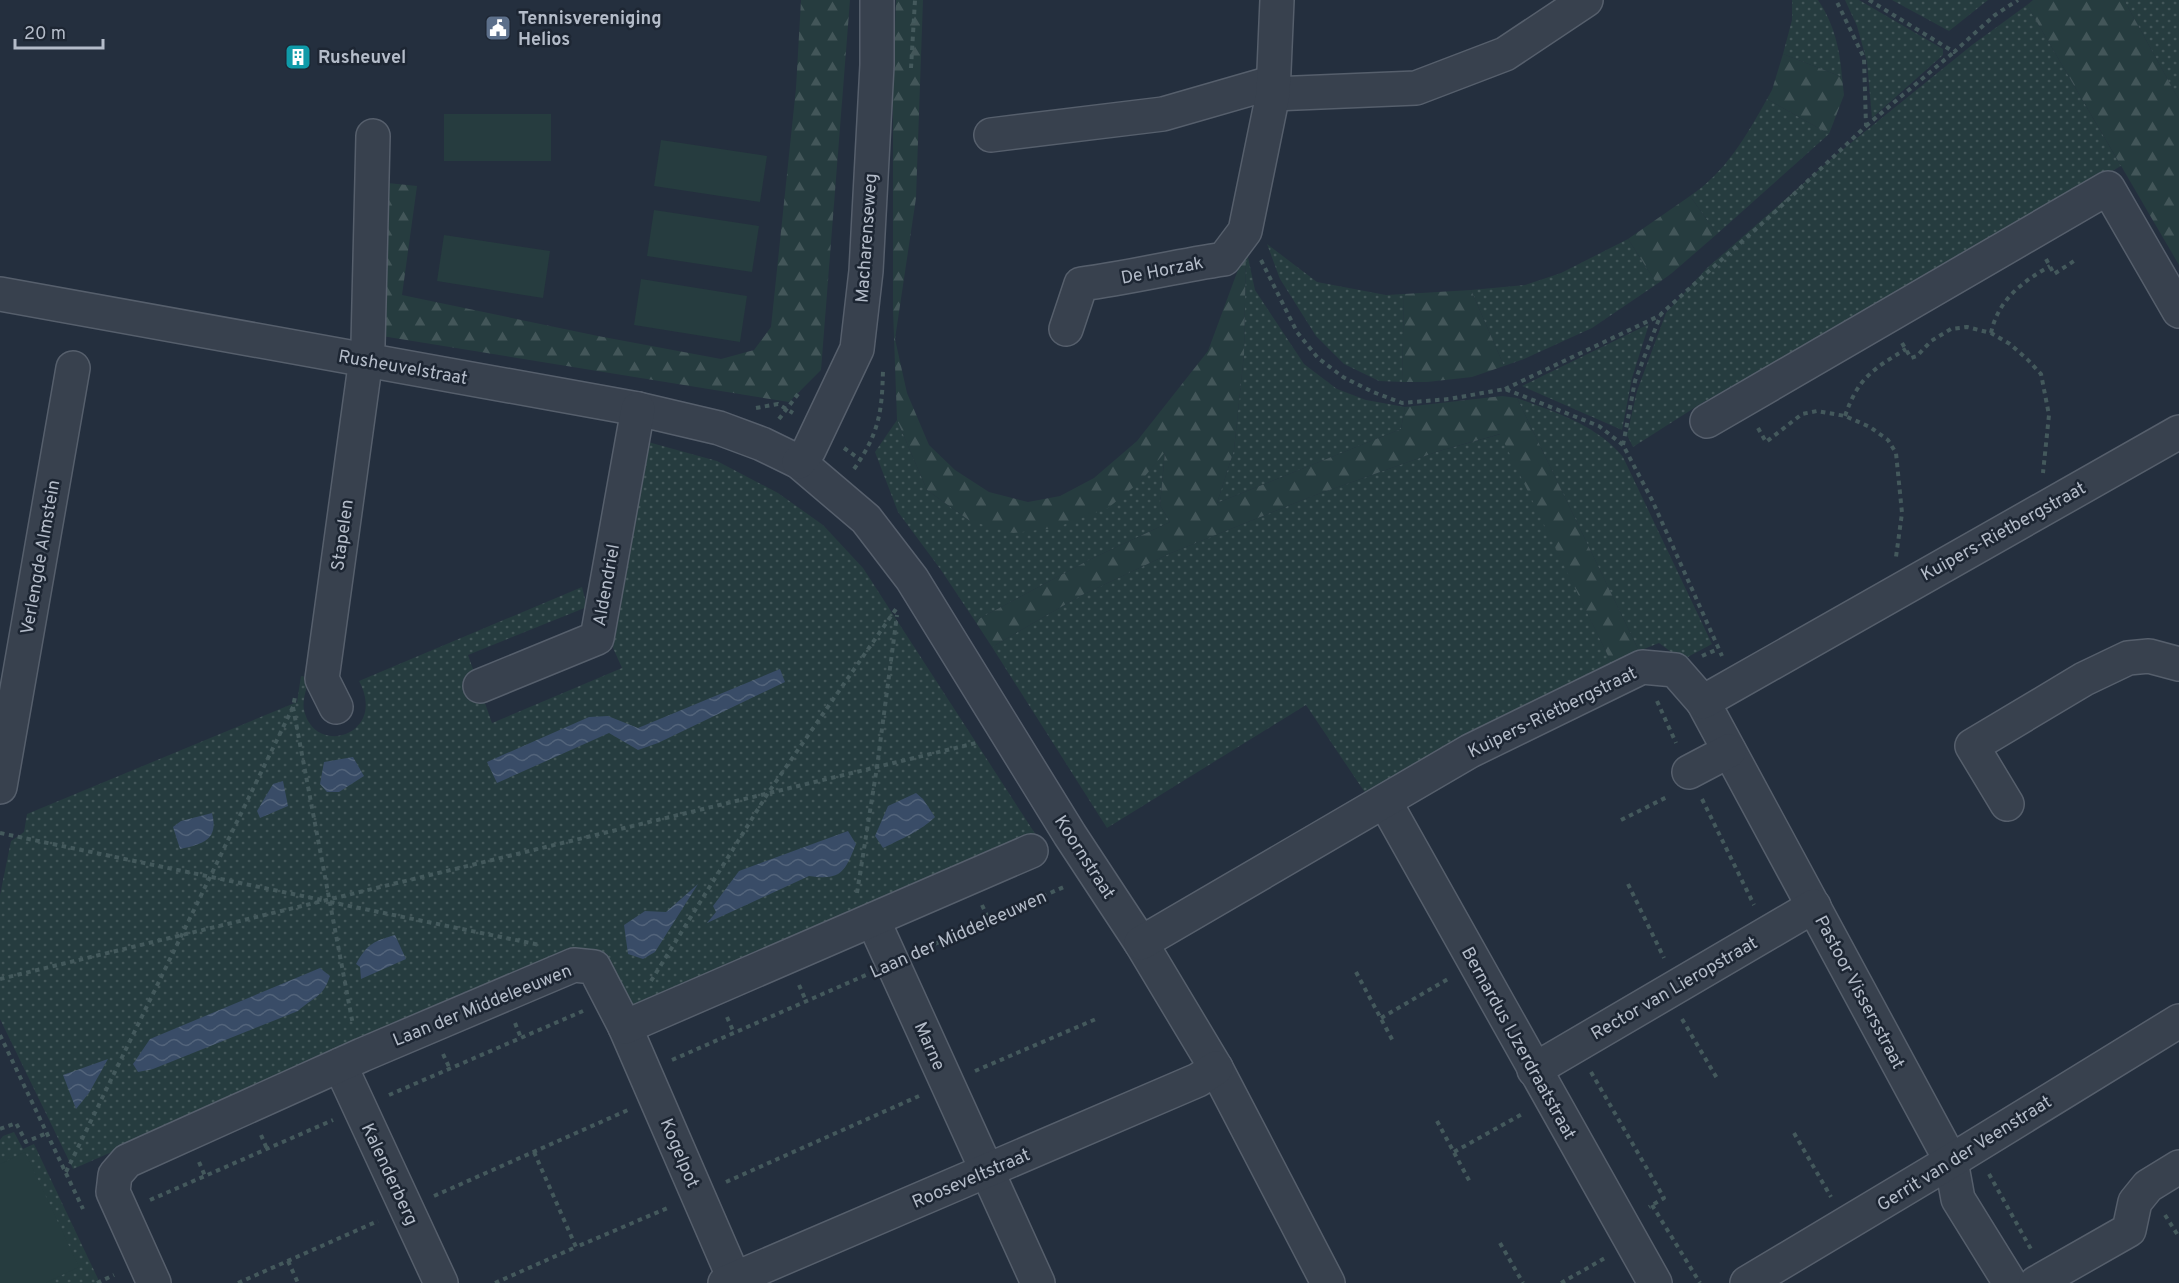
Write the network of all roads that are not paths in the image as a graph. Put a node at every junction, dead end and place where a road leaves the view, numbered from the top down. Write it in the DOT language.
graph roads {
  1 [pos="878,0"];
  2 [pos="1277,0"];
  3 [pos="1586,0"];
  4 [pos="1274,88"];
  5 [pos="991,135"];
  6 [pos="373,136"];
  7 [pos="0,294"];
  8 [pos="2179,311"];
  9 [pos="1066,328"];
  10 [pos="366,360"];
  11 [pos="73,368"];
  12 [pos="638,409"];
  13 [pos="1707,421"];
  14 [pos="2179,432"];
  15 [pos="799,462"];
  16 [pos="2179,664"];
  17 [pos="480,686"];
  18 [pos="1703,702"];
  19 [pos="336,707"];
  20 [pos="3,745"];
  21 [pos="1729,751"];
  22 [pos="1682,783"];
  23 [pos="0,787"];
  24 [pos="1385,802"];
  25 [pos="2007,804"];
  26 [pos="1031,851"];
  27 [pos="1814,906"];
  28 [pos="866,922"];
  29 [pos="1141,943"];
  30 [pos="2179,1021"];
  31 [pos="625,1027"];
  32 [pos="351,1060"];
  33 [pos="1216,1068"];
  34 [pos="1534,1070"];
  35 [pos="1962,1154"];
  36 [pos="2179,1167"];
  37 [pos="987,1171"];
  38 [pos="2042,1280"];
  39 [pos="731,1282"];
  40 [pos="154,1283"];
  41 [pos="441,1283"];
  42 [pos="1038,1283"];
  43 [pos="1328,1283"];
  44 [pos="1655,1283"];
  45 [pos="1747,1283"];
  46 [pos="2010,1283"];
  1 -- 15 [label="street, Macharenseweg"];
  2 -- 4 [label="street, De Horzak"];
  3 -- 4 [label="street"];
  4 -- 5 [label="street"];
  4 -- 9 [label="street, De Horzak"];
  6 -- 10 [label="street, Stapelen"];
  7 -- 10 [label="street, Rusheuvelstraat"];
  8 -- 13 [label="street"];
  10 -- 12 [label="street, Rusheuvelstraat"];
  10 -- 19 [label="street, Stapelen"];
  11 -- 20 [label="street, Verlengde Almstein"];
  12 -- 15 [label="street, Rusheuvelstraat"];
  12 -- 17 [label="street, Aldendriel"];
  14 -- 18 [label="street, Kuipers-Rietbergstraat"];
  15 -- 29 [label="street, Koornstraat"];
  16 -- 25 [label="street"];
  18 -- 21 [label="street, Pastoor Vissersstraat"];
  18 -- 24 [label="street, Kuipers-Rietbergstraat"];
  20 -- 23 [label="street, Verlengde Almstein"];
  21 -- 22 [label="street"];
  21 -- 27 [label="street, Pastoor Vissersstraat"];
  24 -- 29 [label="street, Kuipers-Rietbergstraat"];
  24 -- 34 [label="street, Bernardus IJzerdraatstraat"];
  26 -- 28 [label="street"];
  27 -- 34 [label="street, Rector van Lieropstraat"];
  27 -- 35 [label="street, Pastoor Vissersstraat"];
  28 -- 31 [label="street"];
  28 -- 37 [label="street, Marne"];
  29 -- 33 [label="street, Koornstraat"];
  30 -- 35 [label="street, Gerrit van der Veenstraat"];
  31 -- 32 [label="street, Laan der Middeleeuwen"];
  31 -- 39 [label="street, Kogelpot"];
  32 -- 40 [label="street, Laan der Middeleeuwen"];
  32 -- 41 [label="street, Kalenderberg"];
  33 -- 37 [label="street, Rooseveltstraat"];
  33 -- 43 [label="street, Koornstraat"];
  34 -- 44 [label="street, Bernardus IJzerdraatstraat"];
  35 -- 45 [label="street, Gerrit van der Veenstraat"];
  35 -- 46 [label="street, Pastoor Vissersstraat"];
  36 -- 38 [label="street"];
  37 -- 39 [label="street, Rooseveltstraat"];
  37 -- 42 [label="street, Marne"];
}
